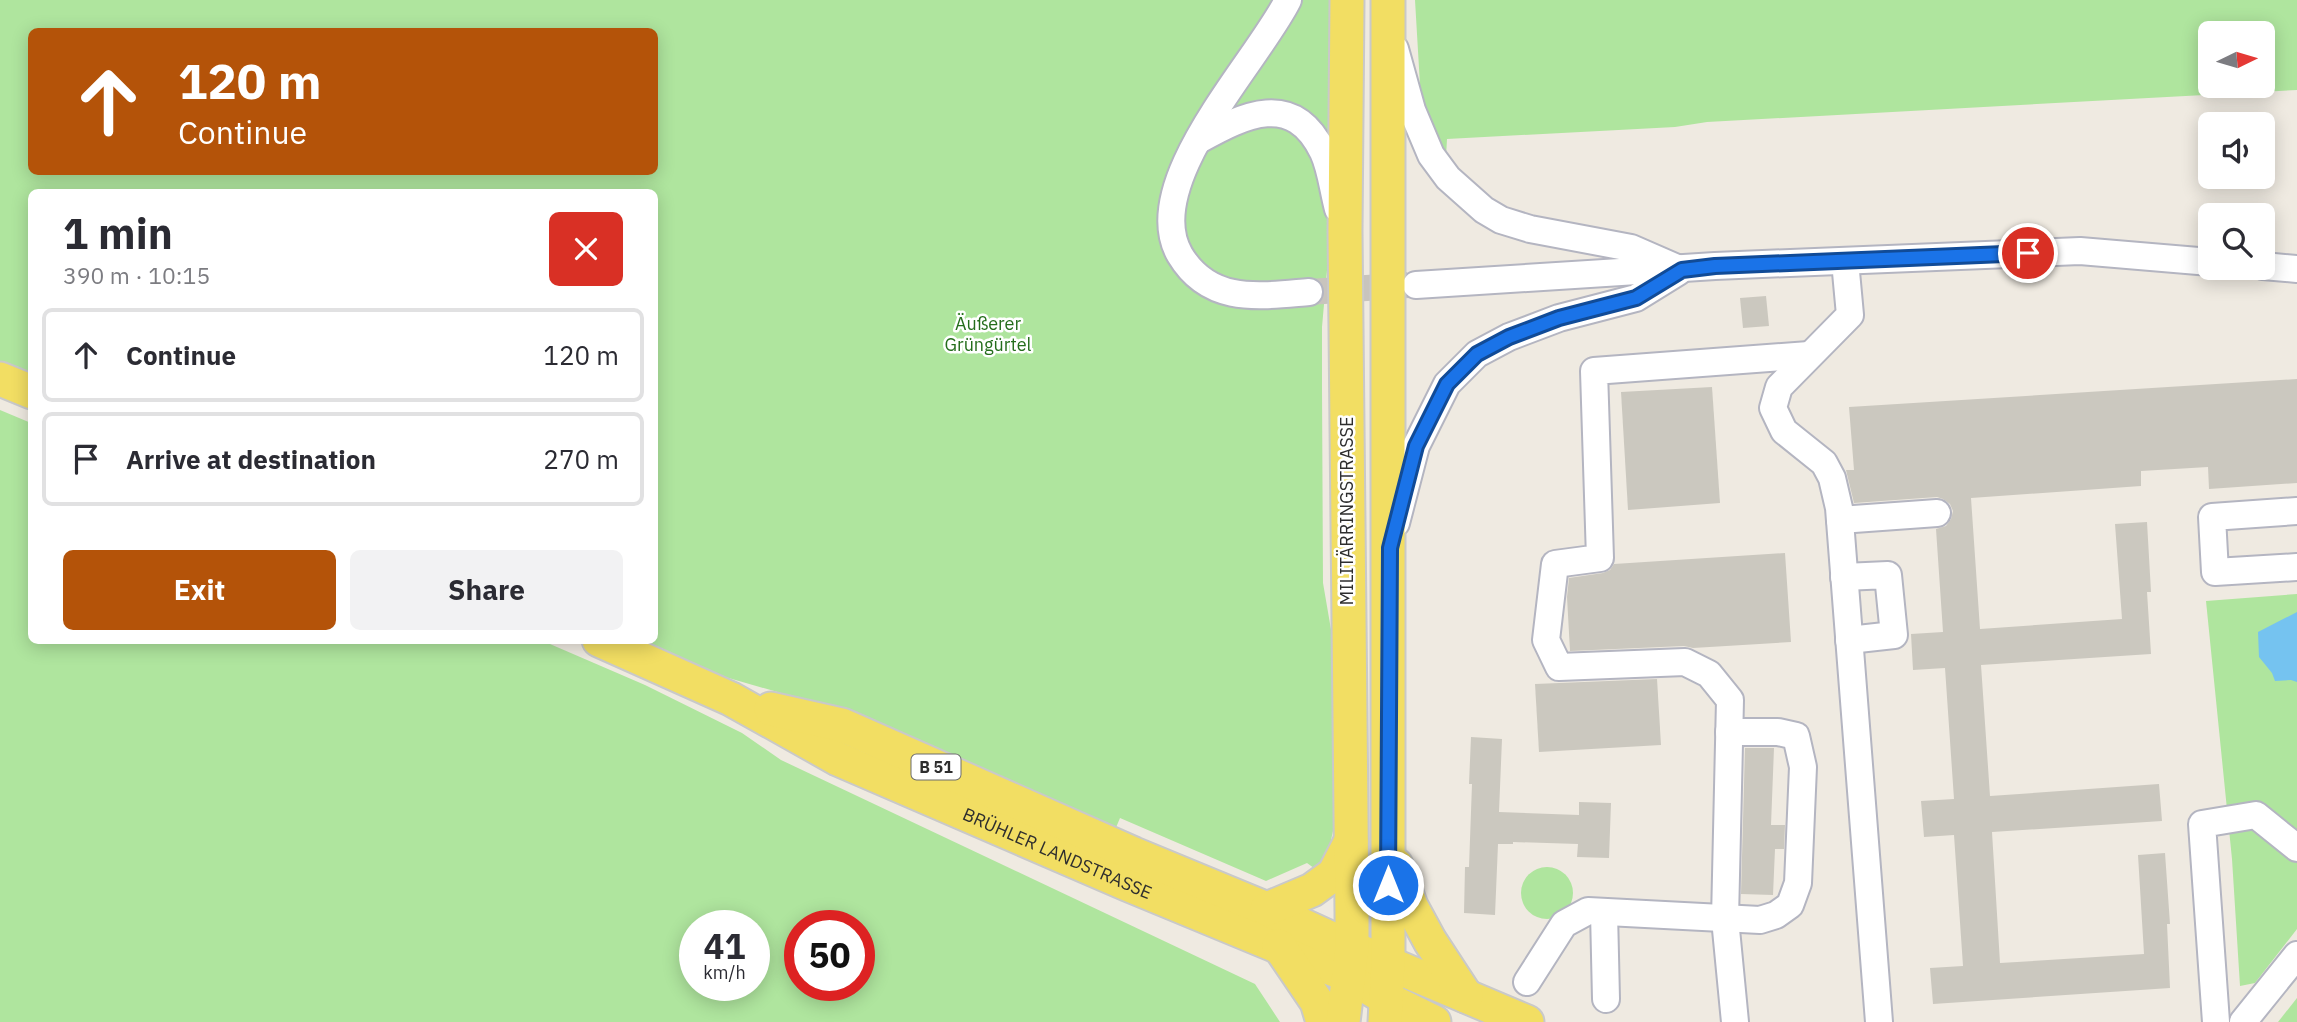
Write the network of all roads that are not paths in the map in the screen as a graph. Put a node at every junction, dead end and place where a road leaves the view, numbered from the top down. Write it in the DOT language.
graph roads {
  1 [pos="1288,0"];
  2 [pos="1347,0"];
  3 [pos="1388,12"];
  4 [pos="1198,141"];
  5 [pos="1345,231"];
  6 [pos="1845,261"];
  7 [pos="2198,261"];
  8 [pos="2275,267"];
  9 [pos="2297,269"];
  10 [pos="1682,270"];
  11 [pos="1416,285"];
  12 [pos="1309,292"];
  13 [pos="1809,355"];
  14 [pos="0,379"];
  15 [pos="28,390"];
  16 [pos="2297,511"];
  17 [pos="1937,513"];
  18 [pos="1840,520"];
  19 [pos="1390,548"];
  20 [pos="2297,567"];
  21 [pos="1844,577"];
  22 [pos="1849,640"];
  23 [pos="608,644"];
  24 [pos="731,699"];
  25 [pos="1730,732"];
  26 [pos="1352,839"];
  27 [pos="1388,840"];
  28 [pos="2297,848"];
  29 [pos="1267,909"];
  30 [pos="1604,912"];
  31 [pos="1725,919"];
  32 [pos="1279,946"];
  33 [pos="2297,955"];
  34 [pos="1350,962"];
  35 [pos="1388,962"];
  36 [pos="1527,982"];
  37 [pos="1466,996"];
  38 [pos="1606,999"];
  39 [pos="1386,1010"];
  40 [pos="1323,1022"];
  41 [pos="1343,1022"];
  42 [pos="1434,1022"];
  43 [pos="1527,1022"];
  44 [pos="1735,1022"];
  45 [pos="1879,1022"];
  46 [pos="2216,1022"];
  47 [pos="2243,1022"];
  1 -- 4 [label="lane"];
  2 -- 5 [label="main road, MILITÄRRINGSTRASSE"];
  3 -- 10 [label="lane"];
  3 -- 19 [label="main road"];
  4 -- 5 [label="lane"];
  4 -- 12 [label="lane"];
  5 -- 26 [label="main road, MILITÄRRINGSTRASSE"];
  6 -- 7 [label="lane"];
  6 -- 10 [label="lane"];
  6 -- 13 [label="lane"];
  8 -- 9 [label="lane"];
  10 -- 11 [label="lane"];
  10 -- 19 [label="lane"];
  13 -- 18 [label="lane"];
  13 -- 25 [label="lane"];
  14 -- 15 [label="main road"];
  16 -- 20 [label="lane"];
  17 -- 18 [label="lane"];
  18 -- 21 [label="lane"];
  19 -- 27 [label="main road"];
  21 -- 22 [label="lane"];
  21 -- 22 [label="lane"];
  22 -- 45 [label="lane"];
  23 -- 24 [label="main road, BRÜHLER LANDSTRASSE / B 51"];
  24 -- 29 [label="main road, BRÜHLER LANDSTRASSE / B 51"];
  24 -- 32 [label="main road, BRÜHLER LANDSTRASSE / B 51"];
  25 -- 31 [label="lane"];
  25 -- 31 [label="lane"];
  26 -- 29 [label="main road"];
  26 -- 34 [label="main road, MILITÄRRINGSTRASSE"];
  27 -- 35 [label="main road"];
  27 -- 37 [label="main road"];
  28 -- 46 [label="lane"];
  29 -- 34 [label="main road, BRÜHLER LANDSTRASSE / B 51"];
  30 -- 31 [label="lane"];
  30 -- 36 [label="lane"];
  30 -- 38 [label="lane"];
  31 -- 44 [label="lane"];
  32 -- 34 [label="main road, BRÜHLER LANDSTRASSE / B 51"];
  32 -- 40 [label="main road"];
  33 -- 47 [label="lane"];
  34 -- 35 [label="main road, BRÜHLER LANDSTRASSE / B 51"];
  34 -- 39 [label="main road, BRÜHLER LANDSTRASSE / B 51"];
  34 -- 41 [label="main road, MILITÄRRINGSTRASSE"];
  35 -- 37 [label="main road, BRÜHLER LANDSTRASSE"];
  35 -- 39 [label="main road"];
  37 -- 43 [label="main road, BRÜHLER LANDSTRASSE"];
  39 -- 42 [label="main road, BRÜHLER LANDSTRASSE"];
}
